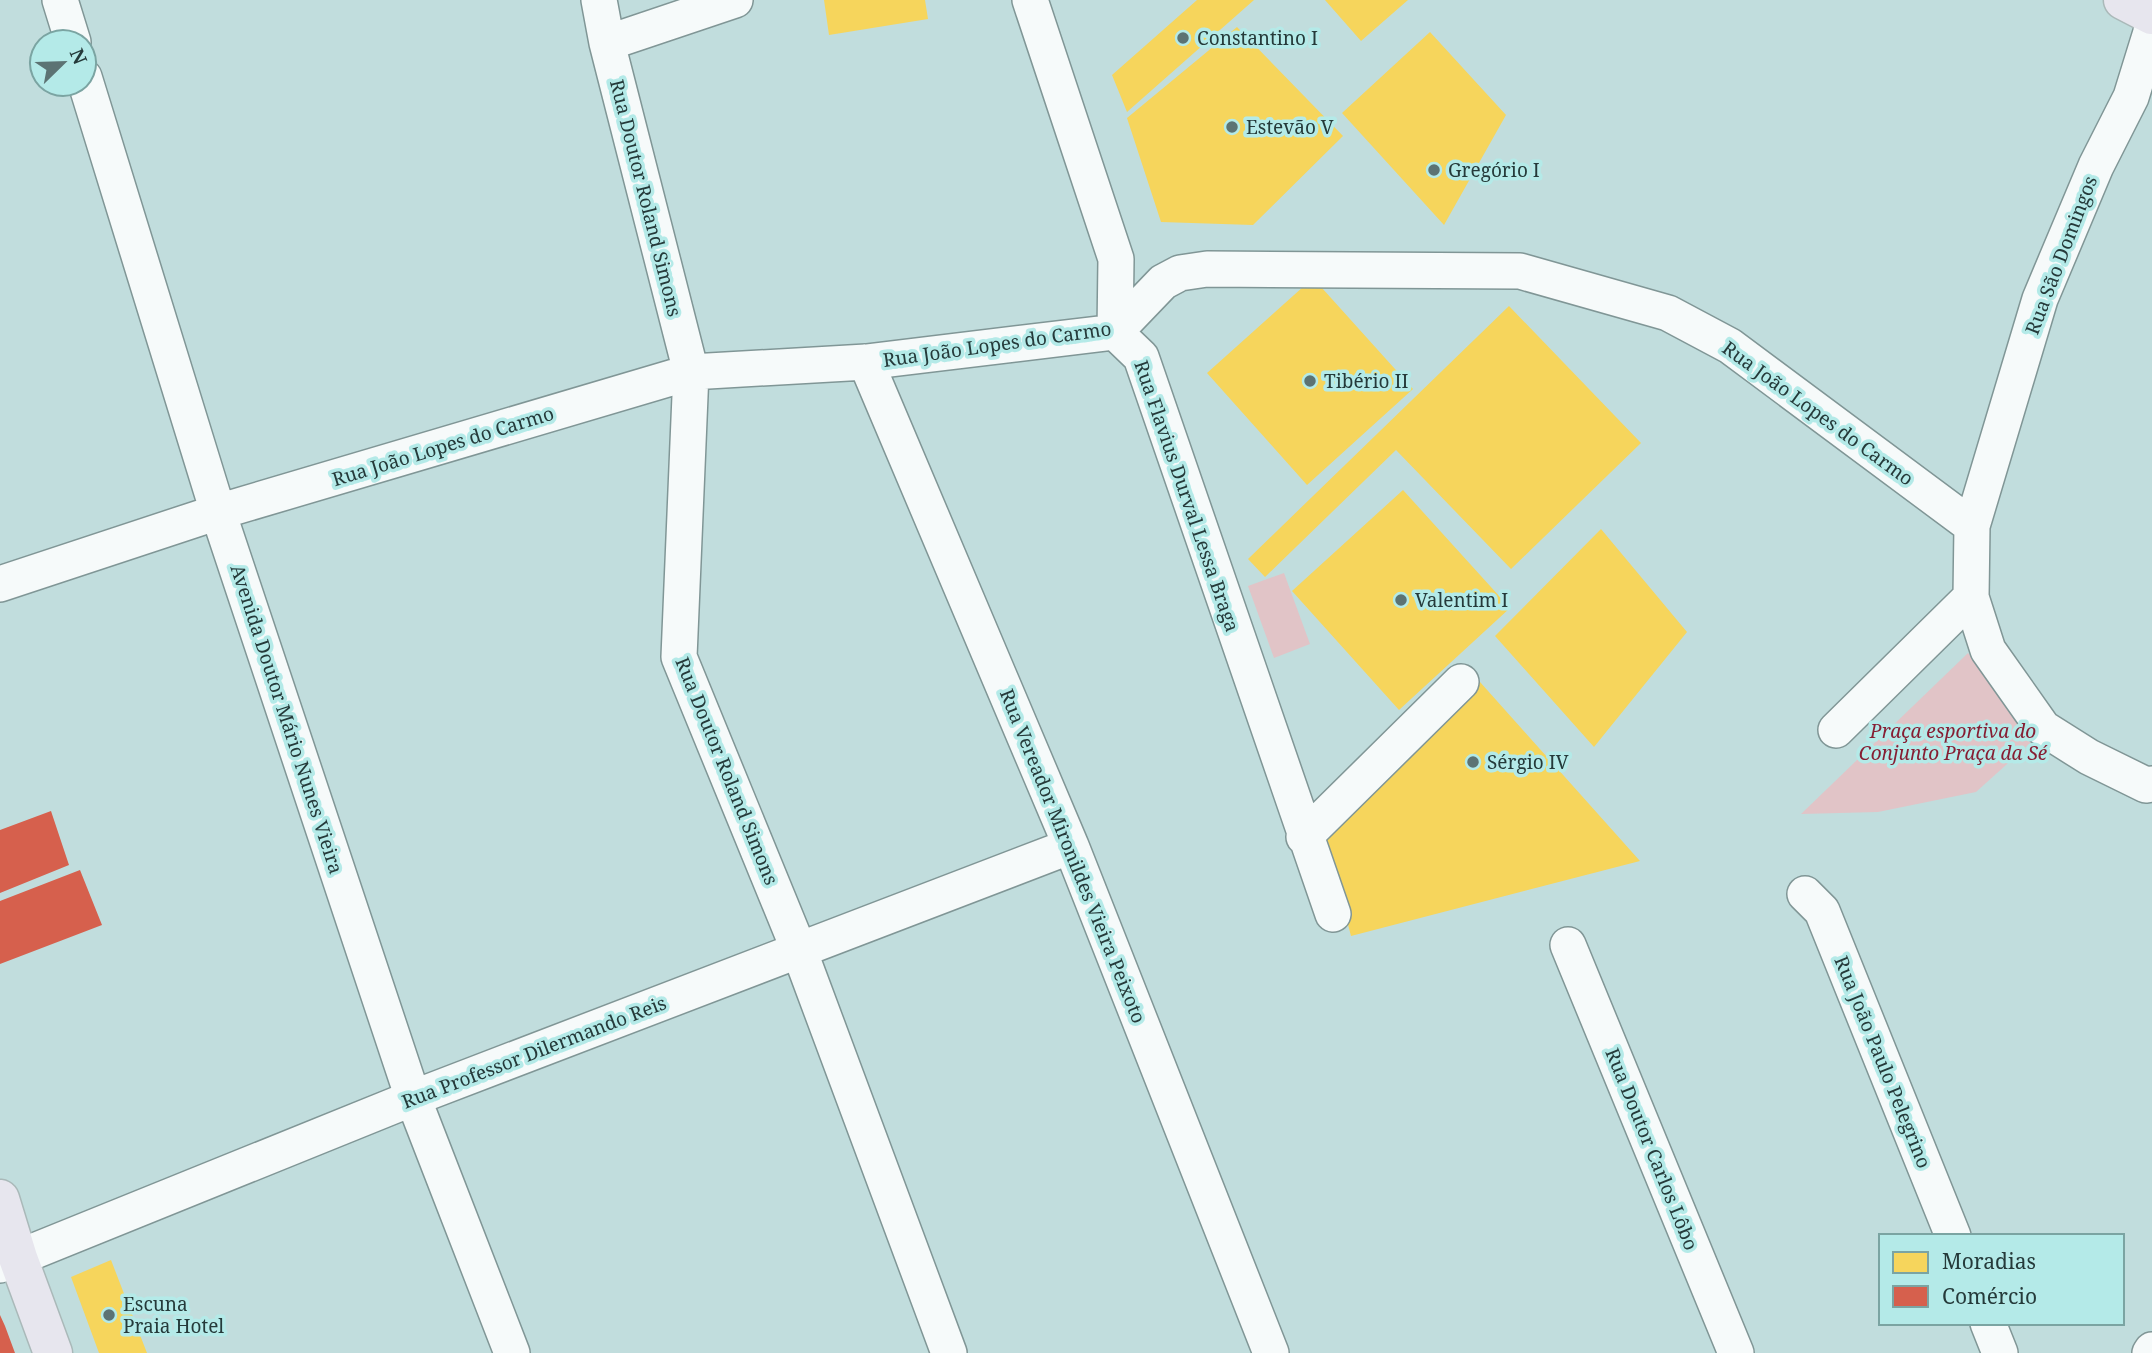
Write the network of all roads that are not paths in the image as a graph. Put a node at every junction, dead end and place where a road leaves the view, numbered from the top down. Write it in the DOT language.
graph roads {
  1 [pos="60,0"];
  2 [pos="599,0"];
  3 [pos="735,0"];
  4 [pos="1030,0"];
  5 [pos="2123,0"];
  6 [pos="2152,15"];
  7 [pos="69,28"];
  8 [pos="2152,29"];
  9 [pos="607,43"];
  10 [pos="90,98"];
  11 [pos="1115,332"];
  12 [pos="866,362"];
  13 [pos="691,372"];
  14 [pos="218,512"];
  15 [pos="1972,526"];
  16 [pos="0,584"];
  17 [pos="1971,597"];
  18 [pos="1461,682"];
  19 [pos="1836,730"];
  20 [pos="2150,788"];
  21 [pos="1304,837"];
  22 [pos="1071,846"];
  23 [pos="1805,894"];
  24 [pos="1333,914"];
  25 [pos="1568,945"];
  26 [pos="799,950"];
  27 [pos="413,1098"];
  28 [pos="0,1199"];
  29 [pos="1952,1234"];
  30 [pos="9,1262"];
  31 [pos="1989,1325"];
  32 [pos="52,1353"];
  33 [pos="512,1353"];
  34 [pos="949,1353"];
  35 [pos="1271,1353"];
  36 [pos="1737,1353"];
  37 [pos="2000,1353"];
  1 -- 7 [label="street"];
  2 -- 9 [label="street, Rua Doutor Roland Simons"];
  3 -- 9 [label="street"];
  4 -- 11 [label="street"];
  5 -- 6 [label="main road"];
  8 -- 15 [label="street, Rua São Domingos"];
  9 -- 13 [label="street, Rua Doutor Roland Simons"];
  10 -- 14 [label="street, Avenida Doutor Mário Nunes Vieira"];
  11 -- 12 [label="street, Rua João Lopes do Carmo"];
  11 -- 15 [label="street, Rua João Lopes do Carmo"];
  11 -- 21 [label="street, Rua Flavius Durval Lessa Braga"];
  12 -- 13 [label="street, Rua João Lopes do Carmo"];
  12 -- 22 [label="street, Rua Vereador Mironildes Vieira Peixoto"];
  13 -- 14 [label="street, Rua João Lopes do Carmo"];
  13 -- 26 [label="street, Rua Doutor Roland Simons"];
  14 -- 16 [label="street, Rua João Lopes do Carmo"];
  14 -- 27 [label="street, Avenida Doutor Mário Nunes Vieira"];
  15 -- 17 [label="street, Rua São Domingos"];
  17 -- 19 [label="street"];
  17 -- 20 [label="street, Rua São Domingos"];
  18 -- 21 [label="street"];
  21 -- 24 [label="street, Rua Flavius Durval Lessa Braga"];
  22 -- 26 [label="street, Rua Professor Dilermando Reis"];
  22 -- 35 [label="street, Rua Vereador Mironildes Vieira Peixoto"];
  23 -- 29 [label="street, Rua João Paulo Pelegrino"];
  25 -- 36 [label="street, Rua Doutor Carlos Lôbo"];
  26 -- 27 [label="street, Rua Professor Dilermando Reis"];
  26 -- 34 [label="street, Rua Doutor Roland Simons"];
  27 -- 30 [label="street, Rua Professor Dilermando Reis"];
  27 -- 33 [label="street, Avenida Doutor Mário Nunes Vieira"];
  28 -- 30 [label="main road"];
  30 -- 32 [label="main road"];
  31 -- 37 [label="street"];
}
